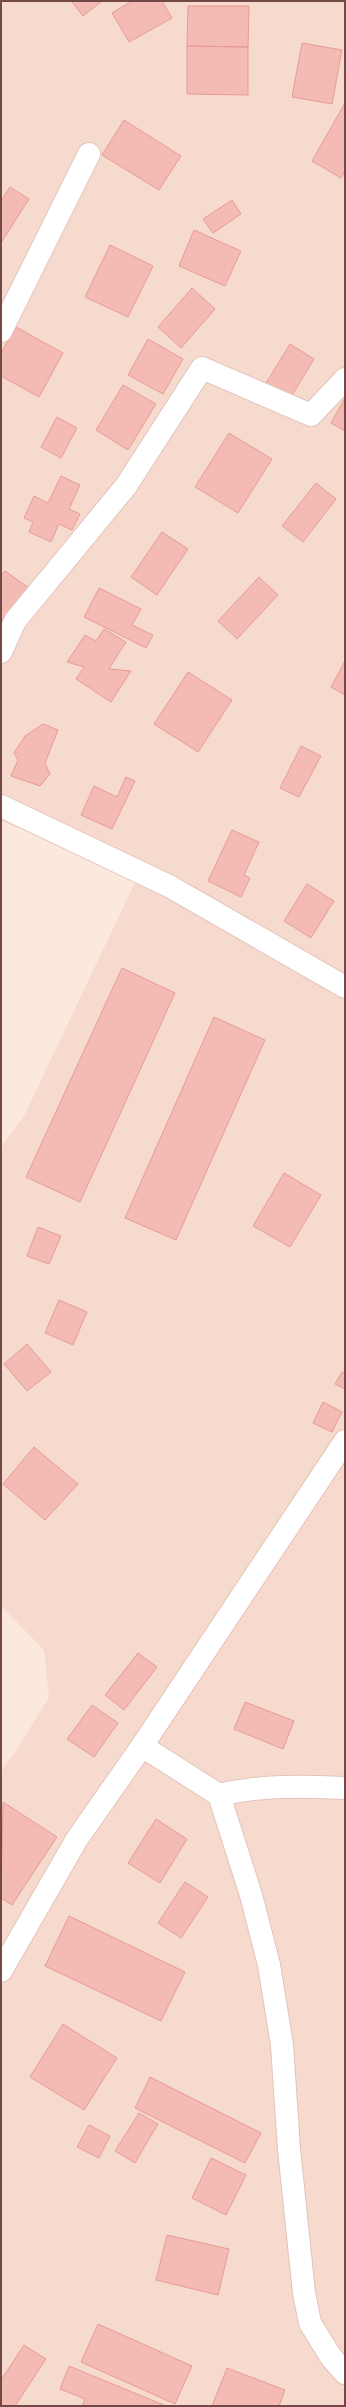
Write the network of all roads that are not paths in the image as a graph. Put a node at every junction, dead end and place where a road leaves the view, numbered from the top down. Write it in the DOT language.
graph roads {
  1 [pos="90,154"];
  2 [pos="1,331"];
  3 [pos="345,378"];
  4 [pos="1,652"];
  5 [pos="1,806"];
  6 [pos="345,987"];
  7 [pos="345,1441"];
  8 [pos="142,1746"];
  9 [pos="345,1788"];
  10 [pos="219,1795"];
  11 [pos="1,1971"];
  12 [pos="345,2373"];
  1 -- 2 [label="street"];
  3 -- 4 [label="street"];
  5 -- 6 [label="street"];
  7 -- 8 [label="street"];
  8 -- 10 [label="street"];
  8 -- 11 [label="street"];
  9 -- 10 [label="street"];
  10 -- 12 [label="street"];
}
